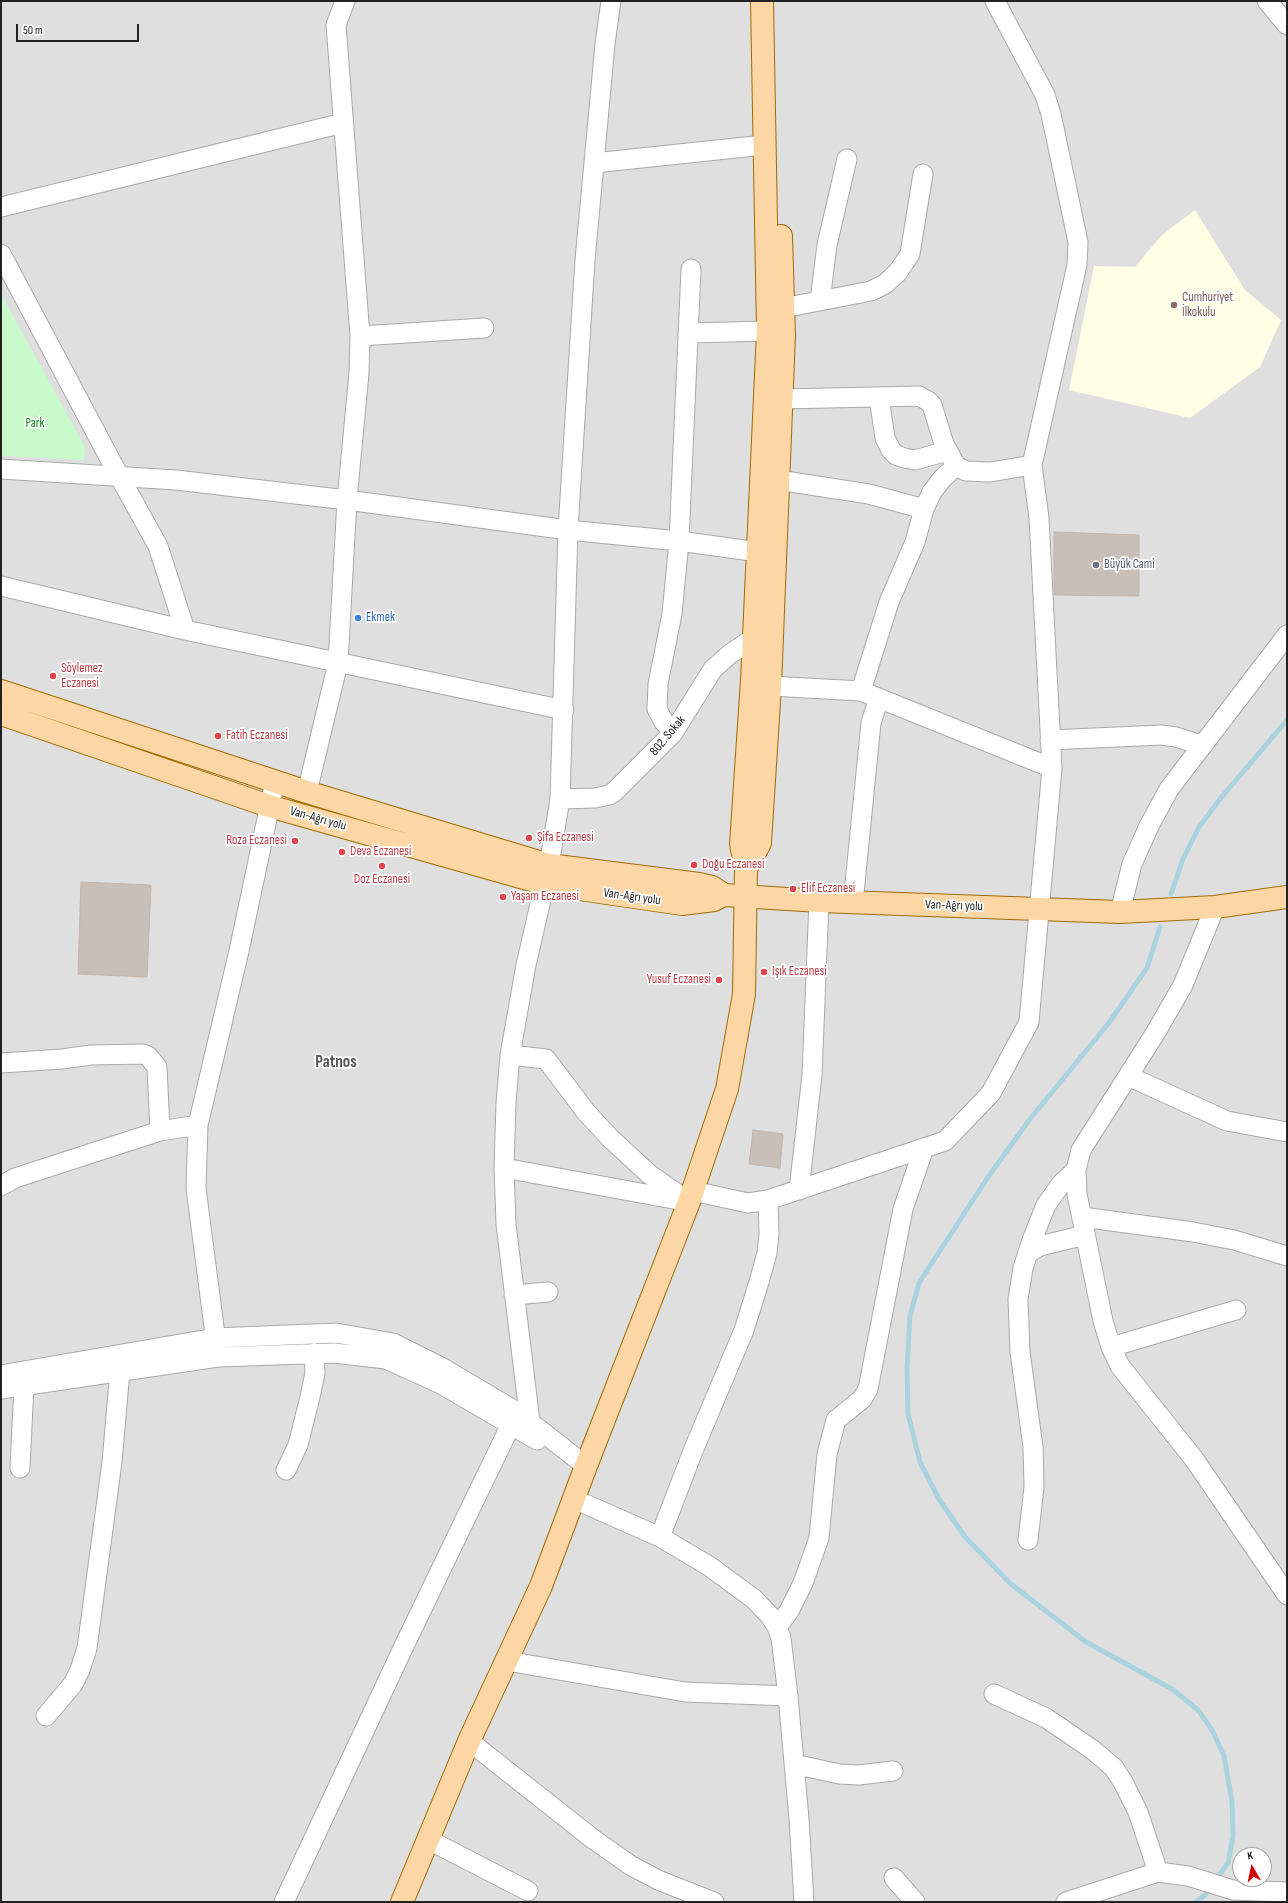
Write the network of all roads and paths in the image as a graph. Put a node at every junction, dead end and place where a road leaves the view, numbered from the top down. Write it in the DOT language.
graph roads {
  1 [pos="345,1"];
  2 [pos="611,1"];
  3 [pos="762,1"];
  4 [pos="775,1"];
  5 [pos="995,1"];
  6 [pos="1268,1"];
  7 [pos="1287,26"];
  8 [pos="343,122"];
  9 [pos="764,145"];
  10 [pos="847,159"];
  11 [pos="594,163"];
  12 [pos="923,174"];
  13 [pos="1,207"];
  14 [pos="1,254"];
  15 [pos="691,268"];
  16 [pos="820,301"];
  17 [pos="783,308"];
  18 [pos="484,328"];
  19 [pos="768,331"];
  20 [pos="688,333"];
  21 [pos="360,336"];
  22 [pos="879,397"];
  23 [pos="782,399"];
  24 [pos="952,458"];
  25 [pos="1032,465"];
  26 [pos="1,469"];
  27 [pos="119,476"];
  28 [pos="778,480"];
  29 [pos="347,500"];
  30 [pos="924,509"];
  31 [pos="568,530"];
  32 [pos="679,541"];
  33 [pos="766,554"];
  34 [pos="1,586"];
  35 [pos="184,630"];
  36 [pos="1287,635"];
  37 [pos="754,638"];
  38 [pos="338,663"];
  39 [pos="761,683"];
  40 [pos="1,691"];
  41 [pos="861,691"];
  42 [pos="880,698"];
  43 [pos="564,710"];
  44 [pos="1,714"];
  45 [pos="673,733"];
  46 [pos="1050,740"];
  47 [pos="1201,745"];
  48 [pos="1052,768"];
  49 [pos="275,781"];
  50 [pos="307,792"];
  51 [pos="560,799"];
  52 [pos="269,806"];
  53 [pos="547,875"];
  54 [pos="746,897"];
  55 [pos="1287,897"];
  56 [pos="819,902"];
  57 [pos="853,903"];
  58 [pos="1215,907"];
  59 [pos="1039,910"];
  60 [pos="1120,912"];
  61 [pos="510,1055"];
  62 [pos="1,1063"];
  63 [pos="1128,1076"];
  64 [pos="198,1125"];
  65 [pos="160,1131"];
  66 [pos="1287,1132"];
  67 [pos="924,1148"];
  68 [pos="504,1168"];
  69 [pos="1076,1170"];
  70 [pos="1,1186"];
  71 [pos="799,1190"];
  72 [pos="691,1197"];
  73 [pos="768,1200"];
  74 [pos="1083,1226"];
  75 [pos="1028,1253"];
  76 [pos="1287,1256"];
  77 [pos="548,1292"];
  78 [pos="514,1295"];
  79 [pos="1236,1310"];
  80 [pos="214,1338"];
  81 [pos="1111,1347"];
  82 [pos="314,1353"];
  83 [pos="218,1357"];
  84 [pos="120,1363"];
  85 [pos="1,1374"];
  86 [pos="24,1385"];
  87 [pos="1,1389"];
  88 [pos="523,1424"];
  89 [pos="586,1466"];
  90 [pos="20,1468"];
  91 [pos="286,1470"];
  92 [pos="574,1499"];
  93 [pos="660,1537"];
  94 [pos="1028,1540"];
  95 [pos="1280,1571"];
  96 [pos="1287,1595"];
  97 [pos="777,1627"];
  98 [pos="507,1661"];
  99 [pos="994,1694"];
  100 [pos="788,1696"];
  101 [pos="46,1716"];
  102 [pos="469,1741"];
  103 [pos="794,1764"];
  104 [pos="892,1771"];
  105 [pos="427,1839"];
  106 [pos="1158,1872"];
  107 [pos="894,1878"];
  108 [pos="528,1891"];
  109 [pos="1287,1892"];
  110 [pos="284,1902"];
  111 [pos="402,1902"];
  112 [pos="714,1902"];
  113 [pos="804,1902"];
  114 [pos="915,1902"];
  115 [pos="1066,1902"];
  1 -- 8 [label="street"];
  2 -- 11 [label="street"];
  3 -- 9 [label="main road"];
  4 -- 17 [label="main road"];
  5 -- 25 [label="street"];
  6 -- 7 [label="street"];
  8 -- 13 [label="street"];
  8 -- 21 [label="street"];
  9 -- 11 [label="street"];
  9 -- 19 [label="main road"];
  10 -- 16 [label="street"];
  11 -- 31 [label="street"];
  12 -- 16 [label="street"];
  14 -- 27 [label="street"];
  15 -- 20 [label="street"];
  16 -- 17 [label="street"];
  17 -- 23 [label="main road"];
  18 -- 21 [label="street"];
  19 -- 20 [label="street"];
  19 -- 33 [label="main road"];
  20 -- 32 [label="street"];
  21 -- 29 [label="street"];
  22 -- 23 [label="street"];
  22 -- 24 [label="street"];
  22 -- 24 [label="street"];
  23 -- 28 [label="main road"];
  24 -- 25 [label="street"];
  24 -- 30 [label="street"];
  25 -- 46 [label="street"];
  26 -- 27 [label="street"];
  27 -- 29 [label="street"];
  27 -- 35 [label="street"];
  28 -- 30 [label="street"];
  28 -- 33 [label="main road"];
  29 -- 31 [label="street"];
  29 -- 38 [label="street"];
  30 -- 41 [label="street"];
  31 -- 32 [label="street"];
  31 -- 43 [label="street"];
  32 -- 33 [label="street"];
  32 -- 45 [label="street"];
  33 -- 37 [label="main road"];
  33 -- 39 [label="main road"];
  34 -- 35 [label="street"];
  35 -- 38 [label="street"];
  36 -- 47 [label="street"];
  37 -- 39 [label="main road"];
  37 -- 45 [label="street, 802. Sokak"];
  38 -- 43 [label="street"];
  38 -- 50 [label="street"];
  39 -- 41 [label="street"];
  39 -- 54 [label="main road"];
  40 -- 49 [label="main road"];
  41 -- 42 [label="street"];
  42 -- 48 [label="street"];
  42 -- 57 [label="street"];
  43 -- 51 [label="street"];
  44 -- 52 [label="main road, Van-Ağrı yolu"];
  45 -- 51 [label="street, 802. Sokak"];
  46 -- 47 [label="street"];
  46 -- 48 [label="street"];
  47 -- 60 [label="street"];
  48 -- 59 [label="street"];
  49 -- 50 [label="main road"];
  49 -- 52 [label="street"];
  50 -- 53 [label="main road"];
  51 -- 53 [label="street"];
  52 -- 53 [label="main road, Van-Ağrı yolu"];
  52 -- 64 [label="street"];
  53 -- 54 [label="main road, Van-Ağrı yolu"];
  53 -- 61 [label="street"];
  54 -- 56 [label="main road, Van-Ağrı yolu"];
  54 -- 72 [label="main road"];
  55 -- 58 [label="main road, Van-Ağrı yolu"];
  56 -- 57 [label="main road, Van-Ağrı yolu"];
  56 -- 71 [label="street"];
  57 -- 59 [label="main road, Van-Ağrı yolu"];
  58 -- 60 [label="main road, Van-Ağrı yolu"];
  58 -- 63 [label="street"];
  59 -- 60 [label="main road, Van-Ağrı yolu"];
  59 -- 67 [label="street"];
  61 -- 68 [label="street"];
  61 -- 72 [label="street"];
  62 -- 65 [label="street"];
  63 -- 66 [label="street"];
  63 -- 69 [label="street"];
  64 -- 65 [label="street"];
  64 -- 80 [label="street"];
  65 -- 70 [label="street"];
  67 -- 71 [label="street"];
  67 -- 97 [label="street"];
  68 -- 72 [label="street"];
  68 -- 78 [label="street"];
  69 -- 74 [label="street"];
  69 -- 75 [label="street"];
  71 -- 73 [label="street"];
  72 -- 73 [label="street"];
  72 -- 89 [label="main road"];
  73 -- 93 [label="street"];
  74 -- 75 [label="street"];
  74 -- 76 [label="street"];
  74 -- 81 [label="street"];
  75 -- 94 [label="street"];
  77 -- 78 [label="street"];
  78 -- 88 [label="street"];
  79 -- 81 [label="street"];
  80 -- 83 [label="street"];
  80 -- 84 [label="street"];
  80 -- 88 [label="street"];
  81 -- 95 [label="street"];
  82 -- 83 [label="street"];
  82 -- 88 [label="street"];
  82 -- 91 [label="street"];
  83 -- 84 [label="street"];
  84 -- 85 [label="street"];
  84 -- 86 [label="street"];
  84 -- 101 [label="street"];
  86 -- 87 [label="street"];
  86 -- 90 [label="street"];
  88 -- 89 [label="street"];
  88 -- 110 [label="street"];
  89 -- 92 [label="main road"];
  92 -- 93 [label="street"];
  92 -- 98 [label="main road"];
  93 -- 97 [label="street"];
  95 -- 96 [label="street"];
  97 -- 100 [label="street"];
  98 -- 100 [label="street"];
  98 -- 102 [label="main road"];
  99 -- 106 [label="street"];
  100 -- 103 [label="street"];
  102 -- 105 [label="main road"];
  102 -- 112 [label="street"];
  103 -- 104 [label="street"];
  103 -- 113 [label="street"];
  105 -- 108 [label="street"];
  105 -- 111 [label="main road"];
  106 -- 109 [label="street"];
  106 -- 115 [label="street"];
  107 -- 114 [label="street"];
}
